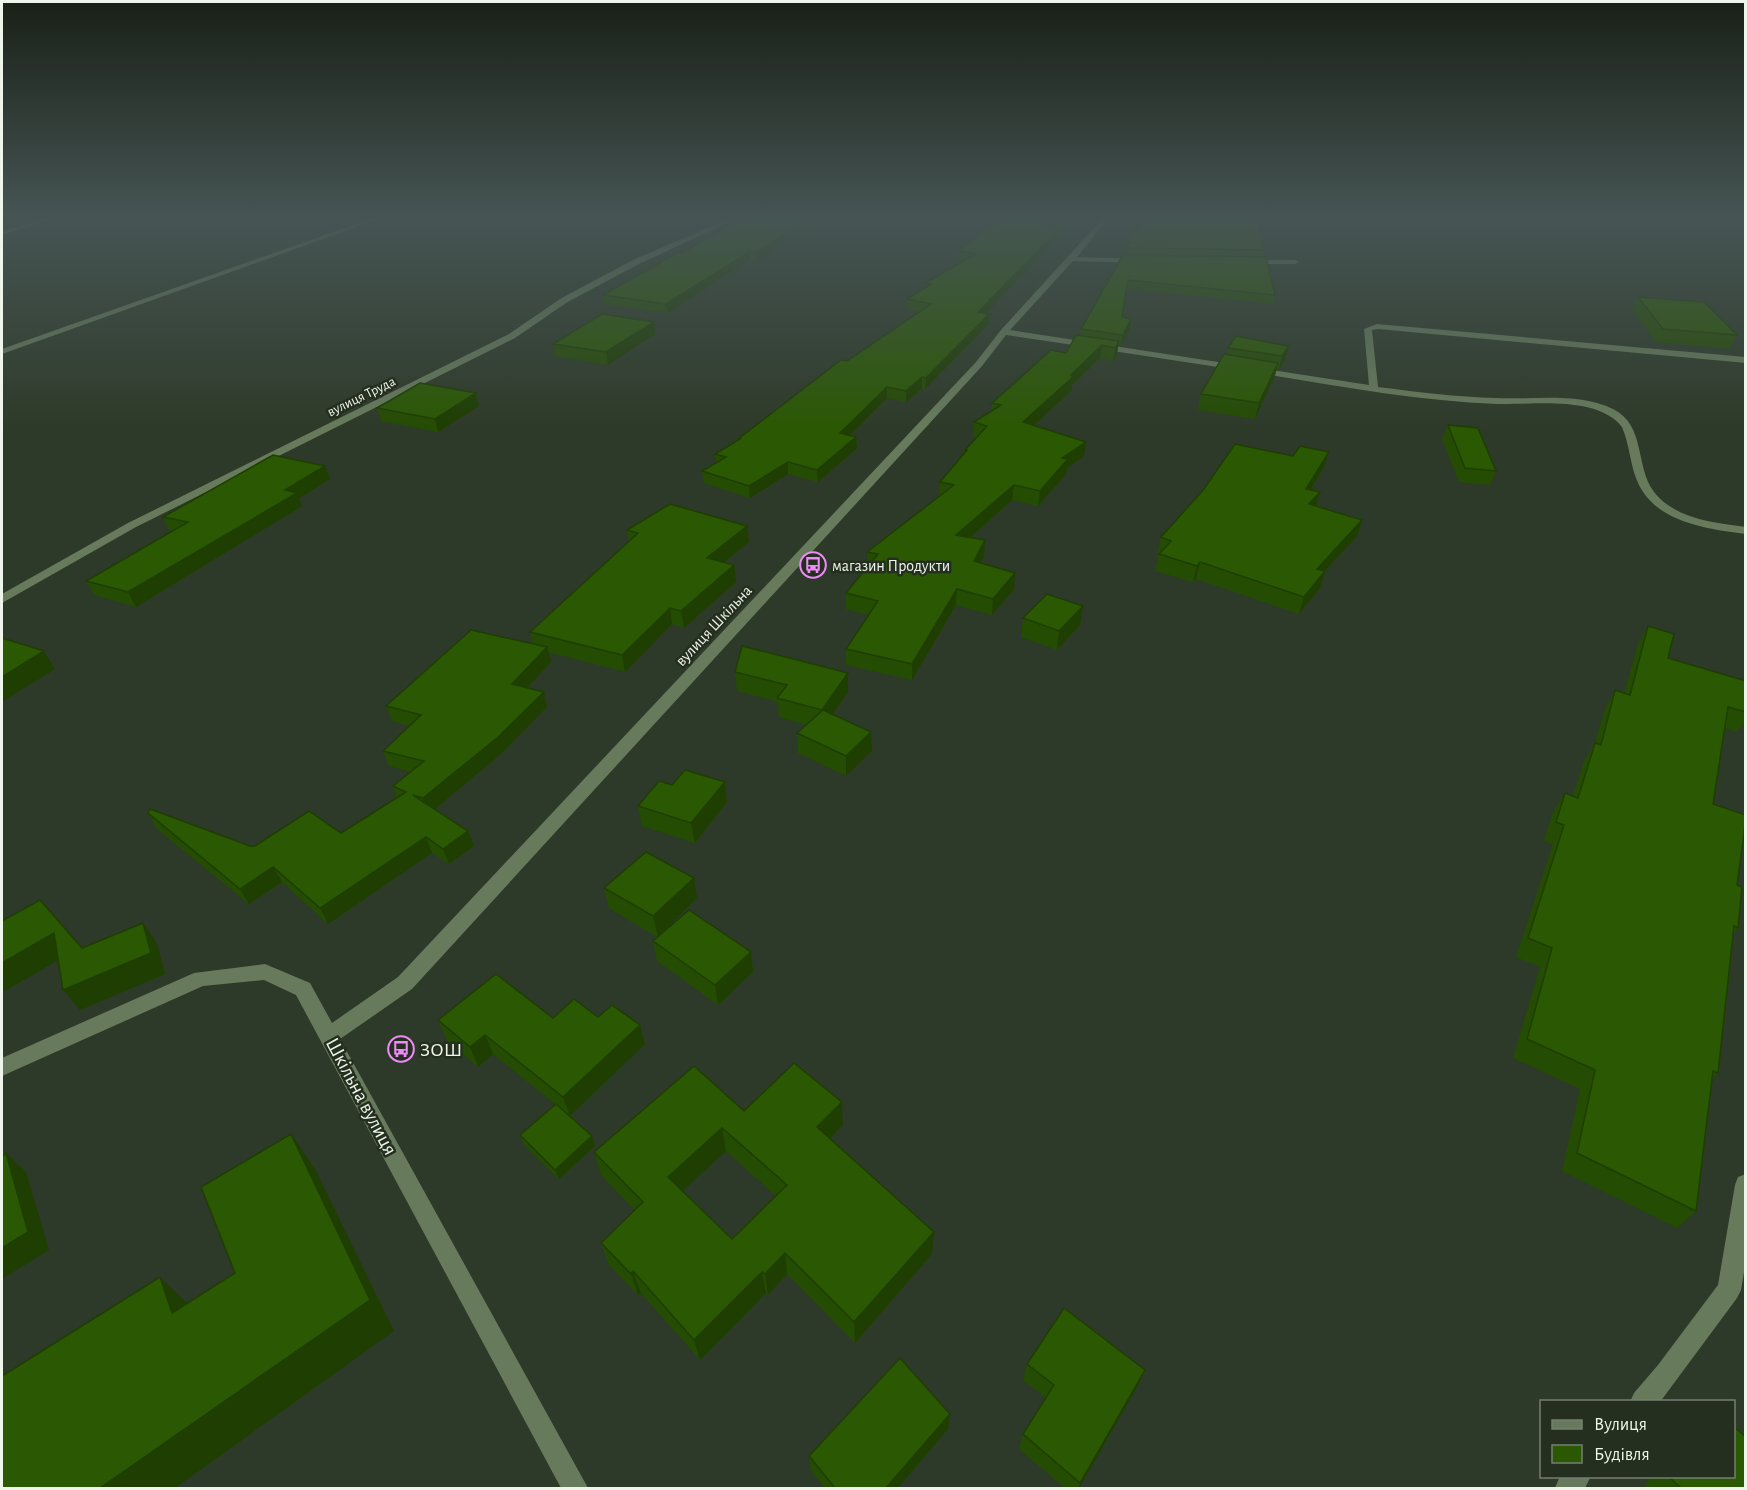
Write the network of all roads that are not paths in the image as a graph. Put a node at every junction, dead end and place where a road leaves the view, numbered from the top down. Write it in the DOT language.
graph roads {
  1 [pos="175,289"];
  2 [pos="585,289"];
  3 [pos="1044,289"];
  4 [pos="1004,332"];
  5 [pos="2,352"];
  6 [pos="1746,360"];
  7 [pos="1374,389"];
  8 [pos="1746,531"];
  9 [pos="2,599"];
  10 [pos="329,1036"];
  11 [pos="2,1067"];
  12 [pos="1746,1185"];
  13 [pos="1644,1400"];
  14 [pos="574,1488"];
  1 -- 5 [label="street"];
  2 -- 9 [label="street, вулиця Труда"];
  3 -- 4 [label="street, вулиця Шкільна"];
  4 -- 7 [label="street"];
  4 -- 10 [label="street, вулиця Шкільна"];
  6 -- 7 [label="street"];
  7 -- 8 [label="street"];
  10 -- 11 [label="street, Шкільна вулиця"];
  10 -- 14 [label="street, Шкільна вулиця"];
  12 -- 13 [label="street"];
}
